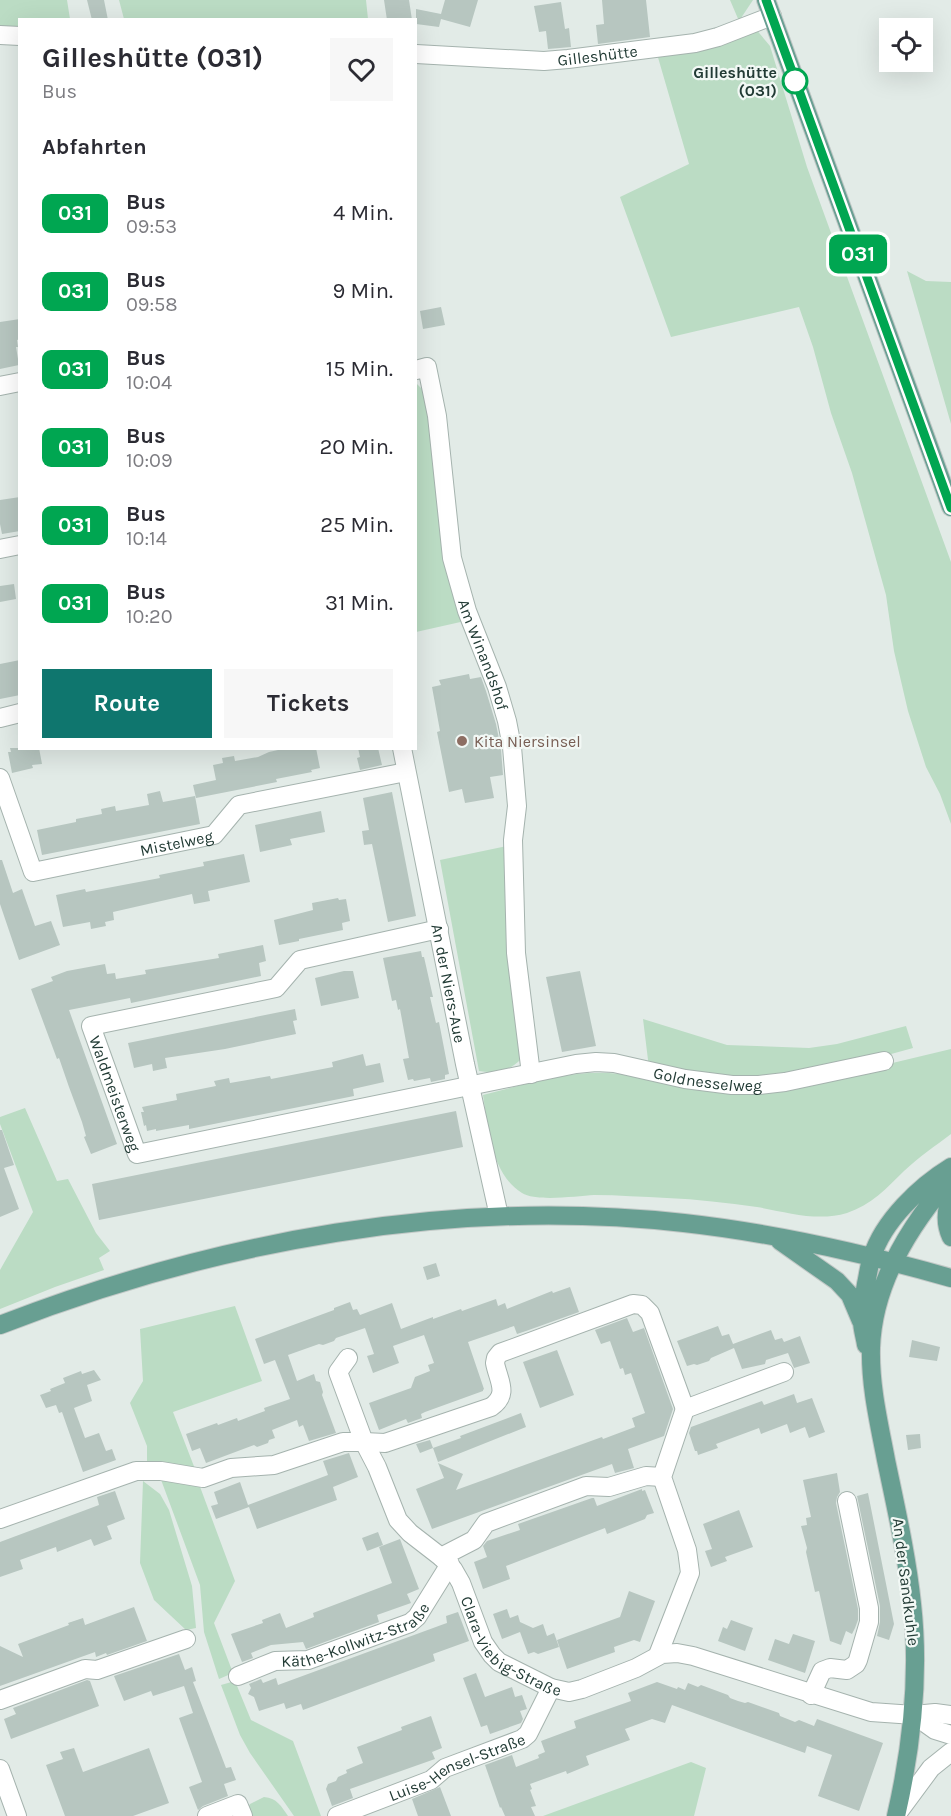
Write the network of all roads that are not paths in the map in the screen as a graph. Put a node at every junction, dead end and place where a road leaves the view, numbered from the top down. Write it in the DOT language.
graph roads {
  1 [pos="769,8"];
  2 [pos="0,35"];
  3 [pos="18,36"];
  4 [pos="417,54"];
  5 [pos="417,370"];
  6 [pos="18,382"];
  7 [pos="0,386"];
  8 [pos="951,507"];
  9 [pos="18,545"];
  10 [pos="0,549"];
  11 [pos="18,714"];
  12 [pos="0,718"];
  13 [pos="402,750"];
  14 [pos="406,772"];
  15 [pos="0,778"];
  16 [pos="439,929"];
  17 [pos="884,1061"];
  18 [pos="531,1074"];
  19 [pos="470,1086"];
  20 [pos="951,1167"];
  21 [pos="951,1178"];
  22 [pos="951,1196"];
  23 [pos="499,1216"];
  24 [pos="771,1235"];
  25 [pos="951,1237"];
  26 [pos="872,1256"];
  27 [pos="894,1263"];
  28 [pos="951,1278"];
  29 [pos="862,1321"];
  30 [pos="0,1325"];
  31 [pos="348,1358"];
  32 [pos="784,1372"];
  33 [pos="872,1385"];
  34 [pos="685,1409"];
  35 [pos="364,1442"];
  36 [pos="662,1477"];
  37 [pos="847,1501"];
  38 [pos="0,1519"];
  39 [pos="445,1561"];
  40 [pos="186,1639"];
  41 [pos="658,1655"];
  42 [pos="238,1676"];
  43 [pos="551,1689"];
  44 [pos="812,1695"];
  45 [pos="0,1700"];
  46 [pos="914,1715"];
  47 [pos="951,1715"];
  48 [pos="951,1735"];
  49 [pos="951,1752"];
  50 [pos="0,1769"];
  51 [pos="896,1815"];
  52 [pos="17,1816"];
  53 [pos="207,1816"];
  54 [pos="243,1816"];
  55 [pos="337,1816"];
  1 -- 4 [label="street, Gilleshütte"];
  1 -- 8 [label="main road"];
  2 -- 3 [label="street"];
  5 -- 18 [label="street, Am Winandshof"];
  6 -- 7 [label="street"];
  9 -- 10 [label="street"];
  11 -- 12 [label="street"];
  13 -- 14 [label="street, An der Niers-Aue"];
  14 -- 15 [label="street, Mistelweg"];
  14 -- 16 [label="street, An der Niers-Aue"];
  16 -- 19 [label="street, An der Niers-Aue"];
  16 -- 19 [label="street, Waldmeisterweg"];
  17 -- 18 [label="street, Goldnesselweg"];
  18 -- 19 [label="street"];
  19 -- 23 [label="street, An der Niers-Aue"];
  20 -- 26 [label="main road, An der Sandkuhle"];
  21 -- 27 [label="main road, An der Sandkuhle"];
  22 -- 25 [label="main road"];
  23 -- 24 [label="main road"];
  23 -- 30 [label="main road"];
  24 -- 26 [label="main road"];
  24 -- 29 [label="main road"];
  26 -- 27 [label="main road"];
  26 -- 29 [label="main road, An der Sandkuhle"];
  27 -- 28 [label="main road"];
  27 -- 33 [label="main road, An der Sandkuhle"];
  29 -- 33 [label="main road, An der Sandkuhle"];
  31 -- 35 [label="street, Clara-Viebig-Straße"];
  32 -- 34 [label="street"];
  33 -- 46 [label="main road, An der Sandkuhle"];
  34 -- 35 [label="street"];
  34 -- 36 [label="street"];
  35 -- 38 [label="street"];
  35 -- 39 [label="street, Clara-Viebig-Straße"];
  36 -- 39 [label="street"];
  36 -- 41 [label="street"];
  37 -- 44 [label="street"];
  39 -- 42 [label="street, Käthe-Kollwitz-Straße"];
  39 -- 43 [label="street, Clara-Viebig-Straße"];
  40 -- 45 [label="street"];
  41 -- 43 [label="street, Clara-Viebig-Straße"];
  41 -- 44 [label="street, Clara-Viebig-Straße"];
  43 -- 55 [label="street, Luise-Hensel-Straße"];
  44 -- 46 [label="street, Clara-Viebig-Straße"];
  46 -- 47 [label="street, Clara-Viebig-Straße"];
  46 -- 48 [label="street"];
  46 -- 51 [label="main road, An der Sandkuhle"];
  49 -- 51 [label="street"];
  50 -- 52 [label="street"];
  53 -- 54 [label="street"];
}
